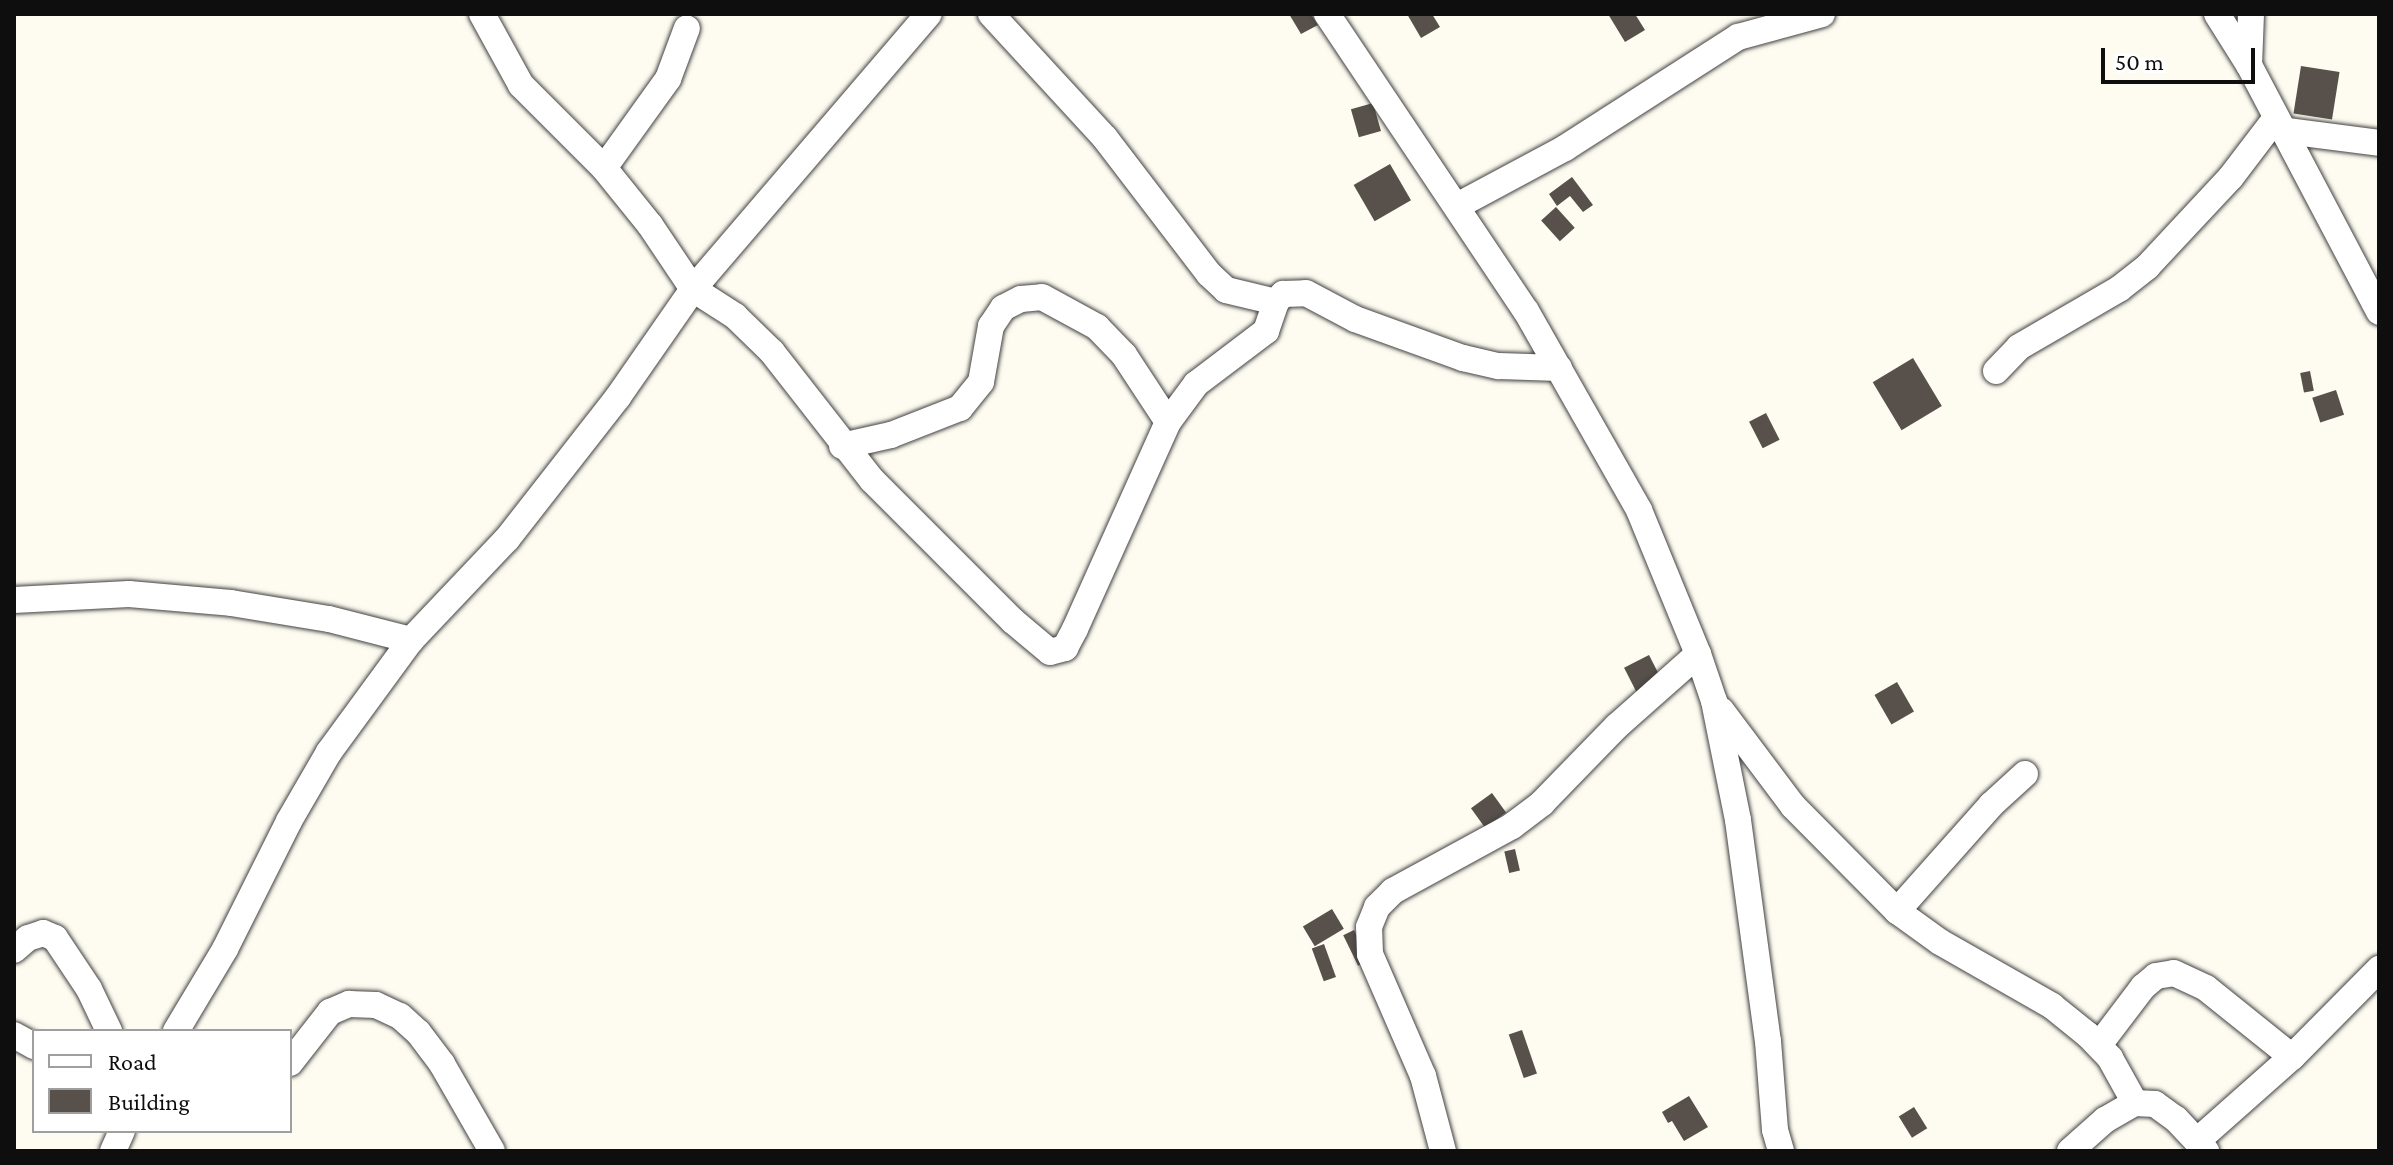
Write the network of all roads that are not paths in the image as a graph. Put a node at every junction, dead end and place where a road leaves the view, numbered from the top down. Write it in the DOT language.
graph roads {
  1 [pos="482,14"];
  2 [pos="929,14"];
  3 [pos="991,14"];
  4 [pos="1327,14"];
  5 [pos="1822,14"];
  6 [pos="2217,14"];
  7 [pos="2251,14"];
  8 [pos="687,28"];
  9 [pos="2249,65"];
  10 [pos="2282,124"];
  11 [pos="2379,143"];
  12 [pos="604,168"];
  13 [pos="1457,206"];
  14 [pos="693,289"];
  15 [pos="1276,302"];
  16 [pos="2379,312"];
  17 [pos="1559,368"];
  18 [pos="1996,371"];
  19 [pos="1168,422"];
  20 [pos="842,446"];
  21 [pos="14,600"];
  22 [pos="411,640"];
  23 [pos="1698,654"];
  24 [pos="1714,701"];
  25 [pos="2025,774"];
  26 [pos="1897,911"];
  27 [pos="14,950"];
  28 [pos="2379,969"];
  29 [pos="108,1029"];
  30 [pos="177,1029"];
  31 [pos="14,1035"];
  32 [pos="32,1045"];
  33 [pos="2099,1045"];
  34 [pos="2292,1057"];
  35 [pos="292,1060"];
  36 [pos="2135,1103"];
  37 [pos="2201,1146"];
  38 [pos="492,1151"];
  39 [pos="1443,1151"];
  40 [pos="1781,1151"];
  41 [pos="2070,1151"];
  1 -- 12 [label="street"];
  2 -- 14 [label="street"];
  3 -- 15 [label="street"];
  4 -- 13 [label="street"];
  5 -- 13 [label="street"];
  6 -- 9 [label="street"];
  7 -- 9 [label="street"];
  8 -- 12 [label="street"];
  9 -- 10 [label="street"];
  10 -- 11 [label="street"];
  10 -- 16 [label="street"];
  10 -- 18 [label="street"];
  12 -- 14 [label="street"];
  13 -- 17 [label="street"];
  14 -- 20 [label="street"];
  14 -- 22 [label="street"];
  15 -- 17 [label="street"];
  15 -- 19 [label="street"];
  17 -- 23 [label="street"];
  19 -- 20 [label="street"];
  19 -- 20 [label="street"];
  21 -- 22 [label="street"];
  22 -- 30 [label="street"];
  23 -- 24 [label="street"];
  23 -- 39 [label="street"];
  24 -- 26 [label="street"];
  24 -- 40 [label="street"];
  25 -- 26 [label="street"];
  26 -- 33 [label="street"];
  27 -- 29 [label="street"];
  28 -- 34 [label="street"];
  31 -- 32 [label="street"];
  33 -- 34 [label="street"];
  33 -- 36 [label="street"];
  34 -- 37 [label="street"];
  35 -- 38 [label="street"];
  36 -- 37 [label="street"];
  36 -- 41 [label="street"];
}
